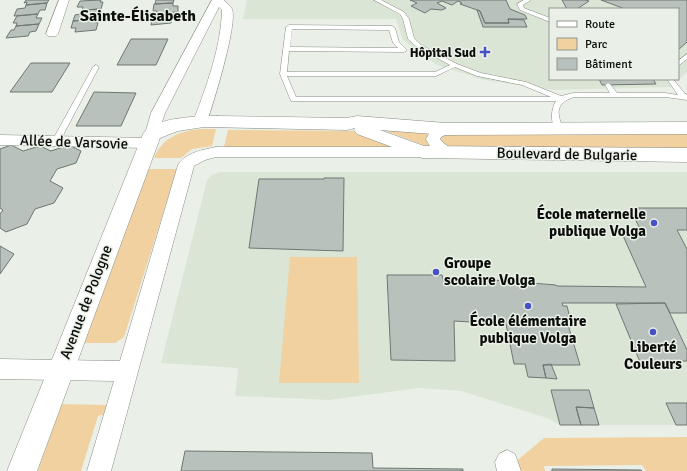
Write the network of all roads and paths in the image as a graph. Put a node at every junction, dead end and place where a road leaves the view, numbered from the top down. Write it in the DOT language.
graph roads {
  1 [pos="64,0"];
  2 [pos="218,0"];
  3 [pos="377,0"];
  4 [pos="528,0"];
  5 [pos="549,20"];
  6 [pos="52,34"];
  7 [pos="286,49"];
  8 [pos="687,56"];
  9 [pos="679,63"];
  10 [pos="455,65"];
  11 [pos="96,67"];
  12 [pos="283,74"];
  13 [pos="670,80"];
  14 [pos="608,84"];
  15 [pos="614,94"];
  16 [pos="686,98"];
  17 [pos="561,99"];
  18 [pos="200,122"];
  19 [pos="347,124"];
  20 [pos="559,128"];
  21 [pos="687,128"];
  22 [pos="446,129"];
  23 [pos="150,138"];
  24 [pos="0,140"];
  25 [pos="56,141"];
  26 [pos="422,152"];
  27 [pos="446,152"];
  28 [pos="687,155"];
  29 [pos="0,369"];
  30 [pos="60,370"];
  31 [pos="128,371"];
  32 [pos="22,471"];
  33 [pos="99,471"];
  1 -- 6 [label="street"];
  2 -- 18 [label="street"];
  2 -- 23 [label="street"];
  3 -- 10 [label="lane"];
  4 -- 5 [label="lane"];
  7 -- 7 [label="lane"];
  7 -- 12 [label="lane"];
  8 -- 9 [label="lane"];
  10 -- 12 [label="lane"];
  10 -- 17 [label="lane"];
  11 -- 25 [label="lane"];
  12 -- 17 [label="lane"];
  13 -- 16 [label="lane"];
  14 -- 15 [label="lane"];
  15 -- 16 [label="lane"];
  15 -- 17 [label="lane"];
  17 -- 20 [label="lane"];
  18 -- 19 [label="street, Boulevard de Bulgarie"];
  18 -- 23 [label="street, Boulevard de Bulgarie"];
  19 -- 22 [label="street, Boulevard de Bulgarie"];
  19 -- 26 [label="street, Boulevard de Bulgarie"];
  20 -- 21 [label="street, Boulevard de Bulgarie"];
  20 -- 22 [label="street, Boulevard de Bulgarie"];
  22 -- 27 [label="street"];
  23 -- 25 [label="street, Allée de Varsovie"];
  23 -- 30 [label="street, Avenue de Pologne"];
  24 -- 25 [label="street, Allée de Varsovie"];
  26 -- 27 [label="street, Boulevard de Bulgarie"];
  26 -- 31 [label="street, Boulevard de Bulgarie"];
  27 -- 28 [label="street, Boulevard de Bulgarie"];
  29 -- 30 [label="street"];
  30 -- 31 [label="street"];
  30 -- 32 [label="street, Avenue de Pologne"];
  31 -- 33 [label="street"];
}
